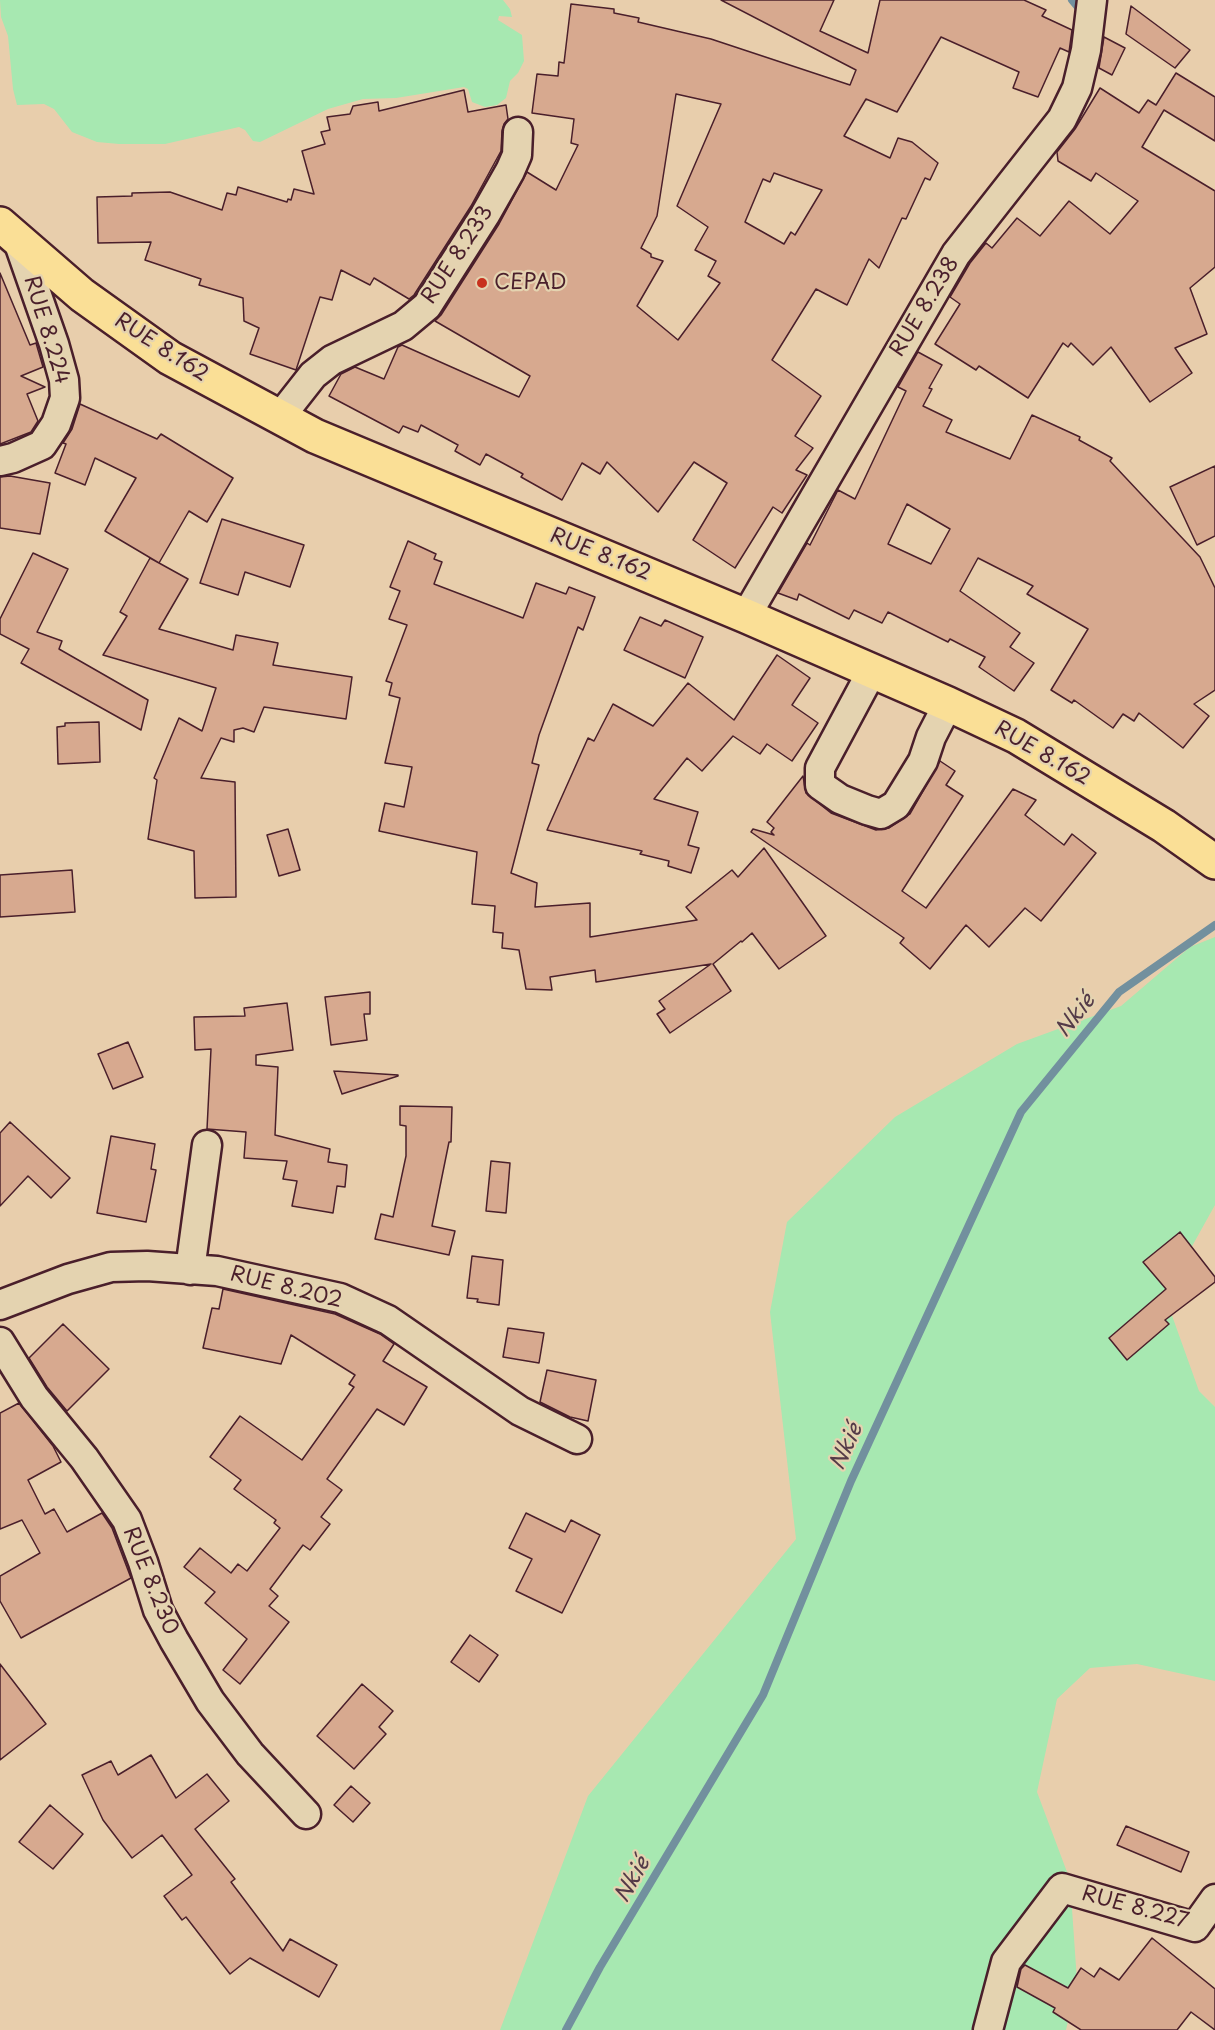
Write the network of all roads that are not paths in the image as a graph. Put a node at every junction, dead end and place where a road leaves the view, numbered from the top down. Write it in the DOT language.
graph roads {
  1 [pos="1092,0"];
  2 [pos="518,132"];
  3 [pos="8,231"];
  4 [pos="280,417"];
  5 [pos="0,461"];
  6 [pos="746,616"];
  7 [pos="872,671"];
  8 [pos="948,704"];
  9 [pos="1215,862"];
  10 [pos="207,1145"];
  11 [pos="190,1270"];
  12 [pos="0,1305"];
  13 [pos="0,1342"];
  14 [pos="577,1439"];
  15 [pos="306,1814"];
  16 [pos="1215,1899"];
  17 [pos="988,2030"];
  1 -- 6 [label="street, RUE 8.238"];
  2 -- 4 [label="street, RUE 8.233"];
  3 -- 4 [label="highway, RUE 8.162"];
  3 -- 5 [label="street, RUE 8.224"];
  4 -- 6 [label="highway, RUE 8.162"];
  6 -- 7 [label="highway, RUE 8.162"];
  7 -- 8 [label="highway, RUE 8.162"];
  7 -- 8 [label="street"];
  8 -- 9 [label="highway, RUE 8.162"];
  10 -- 11 [label="street"];
  11 -- 12 [label="street, RUE 8.202"];
  11 -- 14 [label="street, RUE 8.202"];
  13 -- 15 [label="street, RUE 8.230"];
  16 -- 17 [label="street, RUE 8.227"];
}
